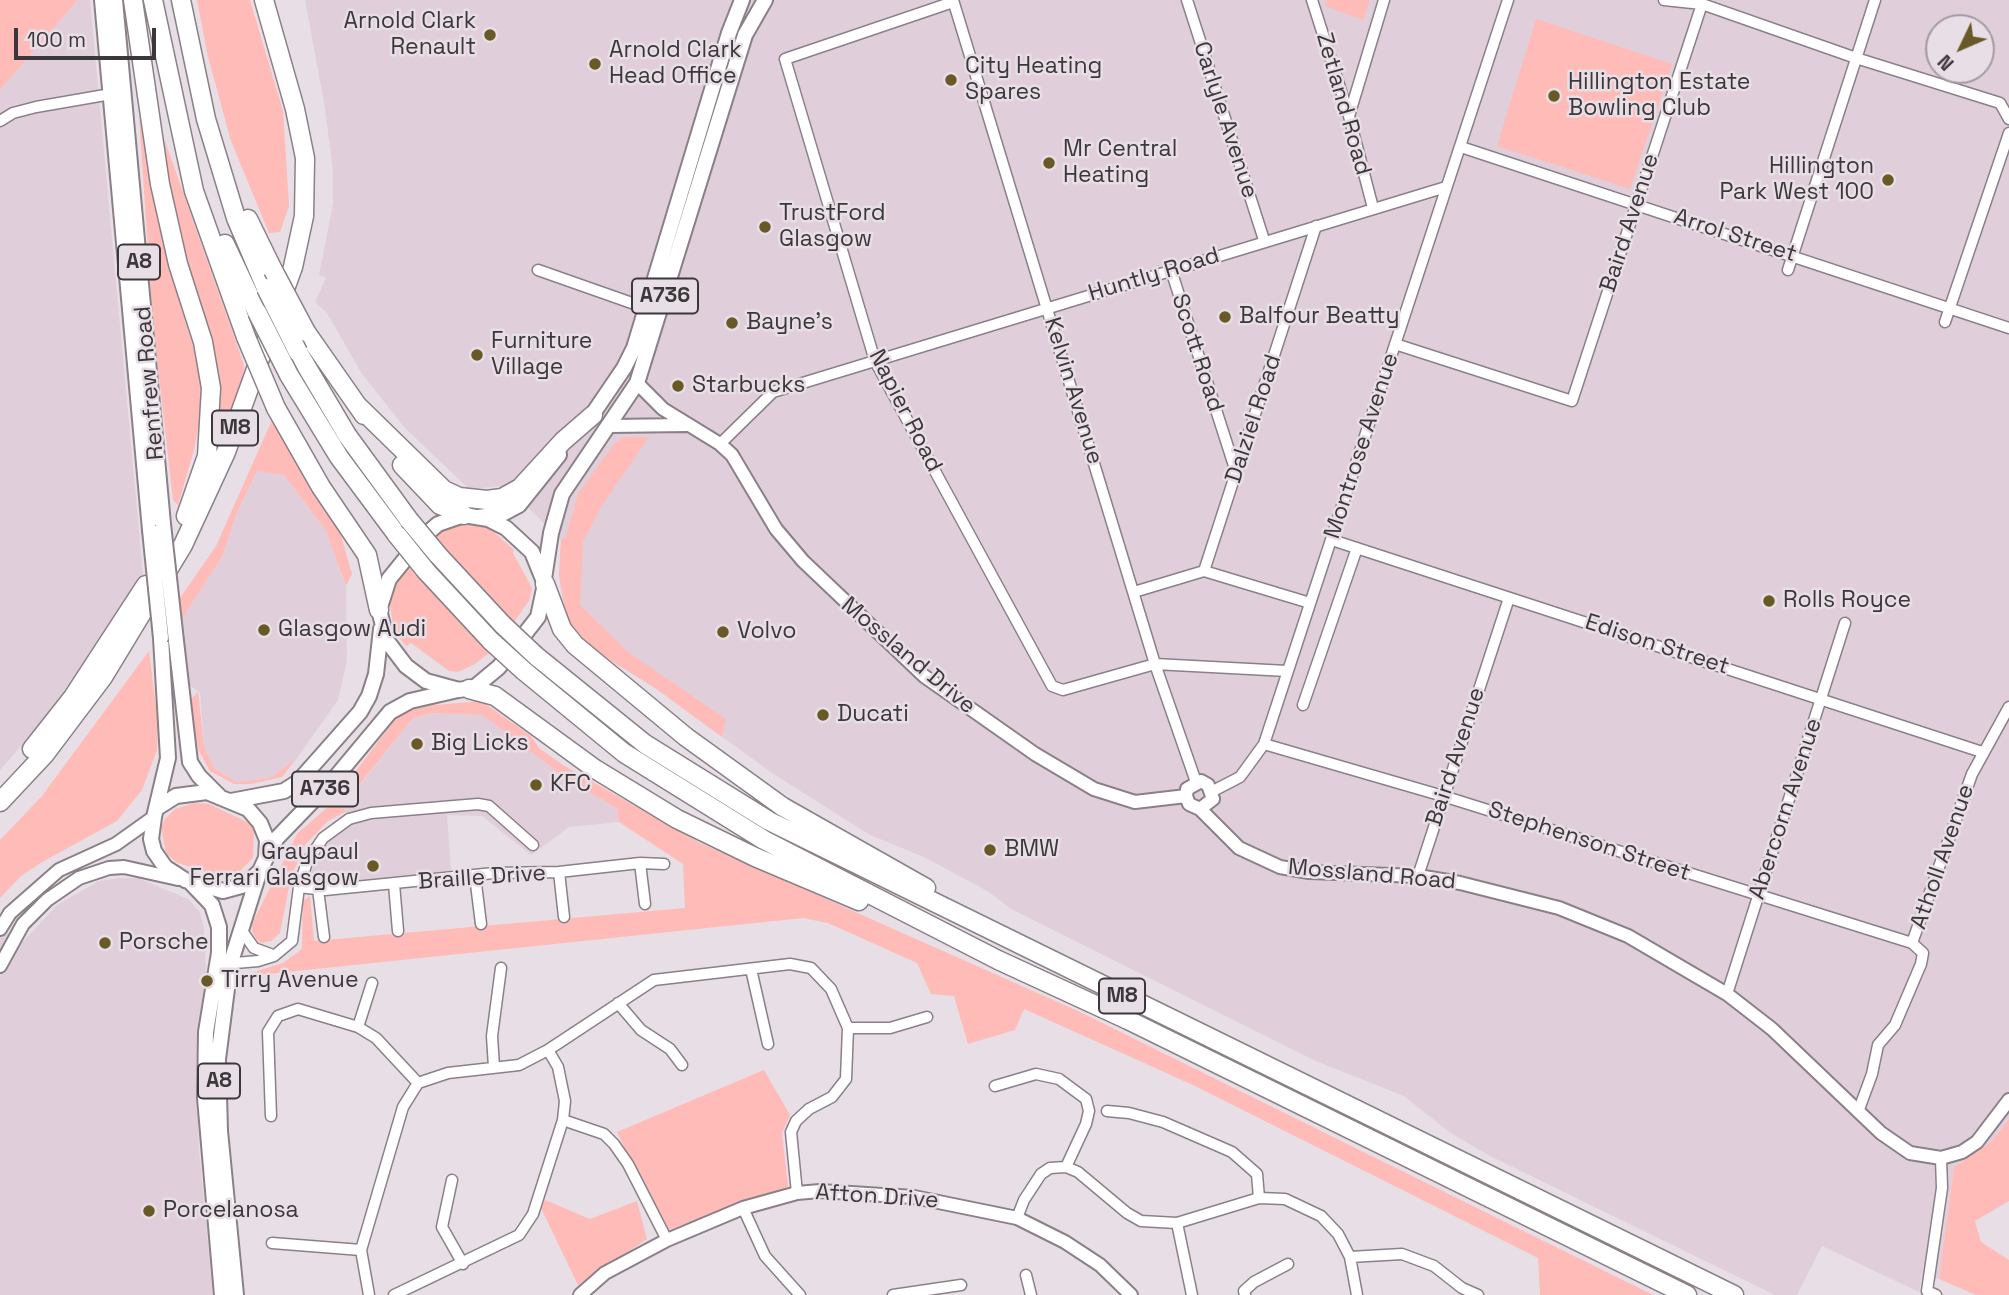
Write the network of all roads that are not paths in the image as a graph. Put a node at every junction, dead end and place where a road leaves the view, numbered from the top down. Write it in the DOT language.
graph roads {
  1 [pos="102,0"];
  2 [pos="115,0"];
  3 [pos="133,0"];
  4 [pos="153,0"];
  5 [pos="181,0"];
  6 [pos="264,0"];
  7 [pos="742,0"];
  8 [pos="765,0"];
  9 [pos="1187,0"];
  10 [pos="1312,0"];
  11 [pos="1384,0"];
  12 [pos="1508,0"];
  13 [pos="1664,0"];
  14 [pos="1875,0"];
  15 [pos="953,1"];
  16 [pos="1702,4"];
  17 [pos="1856,58"];
  18 [pos="170,78"];
  19 [pos="111,94"];
  20 [pos="1349,116"];
  21 [pos="2009,117"];
  22 [pos="206,119"];
  23 [pos="0,121"];
  24 [pos="2009,133"];
  25 [pos="1461,147"];
  26 [pos="1446,187"];
  27 [pos="1636,205"];
  28 [pos="1373,208"];
  29 [pos="1316,226"];
  30 [pos="1264,240"];
  31 [pos="1793,255"];
  32 [pos="538,270"];
  33 [pos="1171,270"];
  34 [pos="1788,270"];
  35 [pos="1048,307"];
  36 [pos="646,308"];
  37 [pos="1949,310"];
  38 [pos="1945,322"];
  39 [pos="2009,328"];
  40 [pos="1395,344"];
  41 [pos="875,361"];
  42 [pos="637,383"];
  43 [pos="359,407"];
  44 [pos="593,415"];
  45 [pos="687,425"];
  46 [pos="608,426"];
  47 [pos="720,444"];
  48 [pos="1237,475"];
  49 [pos="471,516"];
  50 [pos="157,527"];
  51 [pos="1332,540"];
  52 [pos="1357,548"];
  53 [pos="1204,571"];
  54 [pos="544,582"];
  55 [pos="1134,592"];
  56 [pos="1509,598"];
  57 [pos="1310,603"];
  58 [pos="380,617"];
  59 [pos="1846,623"];
  60 [pos="1156,664"];
  61 [pos="1287,671"];
  62 [pos="464,690"];
  63 [pos="1823,699"];
  64 [pos="1303,705"];
  65 [pos="2009,707"];
  66 [pos="1264,744"];
  67 [pos="1982,751"];
  68 [pos="1196,782"];
  69 [pos="0,786"];
  70 [pos="1213,791"];
  71 [pos="1186,796"];
  72 [pos="1443,796"];
  73 [pos="225,799"];
  74 [pos="0,803"];
  75 [pos="1200,809"];
  76 [pos="156,812"];
  77 [pos="533,845"];
  78 [pos="640,863"];
  79 [pos="664,864"];
  80 [pos="263,865"];
  81 [pos="559,872"];
  82 [pos="475,876"];
  83 [pos="1418,876"];
  84 [pos="187,881"];
  85 [pos="394,884"];
  86 [pos="299,887"];
  87 [pos="318,889"];
  88 [pos="1757,895"];
  89 [pos="645,904"];
  90 [pos="564,917"];
  91 [pos="481,924"];
  92 [pos="0,929"];
  93 [pos="242,931"];
  94 [pos="398,931"];
  95 [pos="324,937"];
  96 [pos="1912,943"];
  97 [pos="274,956"];
  98 [pos="998,960"];
  99 [pos="223,964"];
  100 [pos="0,966"];
  101 [pos="501,968"];
  102 [pos="751,969"];
  103 [pos="372,983"];
  104 [pos="1727,995"];
  105 [pos="618,1003"];
  106 [pos="927,1017"];
  107 [pos="358,1027"];
  108 [pos="848,1028"];
  109 [pos="768,1044"];
  110 [pos="548,1050"];
  111 [pos="682,1065"];
  112 [pos="494,1067"];
  113 [pos="418,1083"];
  114 [pos="995,1086"];
  115 [pos="2009,1100"];
  116 [pos="1107,1111"];
  117 [pos="1858,1112"];
  118 [pos="271,1116"];
  119 [pos="563,1120"];
  120 [pos="1412,1136"];
  121 [pos="1941,1158"];
  122 [pos="1066,1167"];
  123 [pos="452,1180"];
  124 [pos="797,1193"];
  125 [pos="1259,1198"];
  126 [pos="743,1208"];
  127 [pos="1017,1218"];
  128 [pos="1177,1223"];
  129 [pos="667,1240"];
  130 [pos="272,1243"];
  131 [pos="361,1250"];
  132 [pos="1350,1257"];
  133 [pos="463,1264"];
  134 [pos="1288,1264"];
  135 [pos="1026,1275"];
  136 [pos="961,1285"];
  137 [pos="222,1295"];
  138 [pos="236,1295"];
  139 [pos="369,1295"];
  140 [pos="394,1295"];
  141 [pos="580,1295"];
  142 [pos="800,1295"];
  143 [pos="892,1295"];
  144 [pos="1031,1295"];
  145 [pos="1131,1295"];
  146 [pos="1192,1295"];
  147 [pos="1245,1295"];
  148 [pos="1357,1295"];
  149 [pos="1478,1295"];
  150 [pos="1687,1295"];
  151 [pos="1734,1295"];
  152 [pos="1936,1295"];
  1 -- 19 [label="main road, Renfrew Road / A8"];
  2 -- 50 [label="main road, Renfrew Road / A8"];
  3 -- 69 [label="highway, M8"];
  4 -- 18 [label="highway, M8"];
  5 -- 22 [label="highway, M8"];
  6 -- 74 [label="highway, M8"];
  7 -- 36 [label="main road, A736"];
  8 -- 42 [label="main road, A736"];
  9 -- 30 [label="street, Carlyle Avenue"];
  10 -- 20 [label="street, Zetland Road"];
  11 -- 20 [label="street"];
  12 -- 25 [label="street, Montrose Avenue"];
  13 -- 16 [label="street"];
  14 -- 17 [label="street"];
  15 -- 35 [label="street, Kelvin Avenue"];
  15 -- 41 [label="street, Napier Road"];
  16 -- 17 [label="street"];
  16 -- 27 [label="street, Baird Avenue"];
  17 -- 21 [label="street"];
  17 -- 31 [label="street"];
  18 -- 58 [label="highway, M8, bridge"];
  18 -- 98 [label="highway, M8, bridge"];
  19 -- 23 [label="street"];
  19 -- 50 [label="main road, Renfrew Road / A8"];
  20 -- 28 [label="street, Zetland Road"];
  22 -- 43 [label="highway, M8, bridge"];
  22 -- 120 [label="highway, M8, bridge"];
  24 -- 37 [label="street"];
  25 -- 26 [label="street, Montrose Avenue"];
  25 -- 27 [label="street, Arrol Street"];
  26 -- 28 [label="street, Huntly Road"];
  26 -- 40 [label="street, Montrose Avenue"];
  27 -- 31 [label="street, Arrol Street"];
  27 -- 40 [label="street, Baird Avenue"];
  28 -- 29 [label="street, Huntly Road"];
  29 -- 30 [label="street, Huntly Road"];
  29 -- 48 [label="street, Dalziel Road"];
  30 -- 33 [label="street, Huntly Road"];
  31 -- 34 [label="street"];
  31 -- 37 [label="street, Arrol Street"];
  32 -- 36 [label="street"];
  33 -- 35 [label="street, Huntly Road"];
  33 -- 48 [label="street, Scott Road"];
  35 -- 41 [label="street, Huntly Road"];
  35 -- 55 [label="street, Kelvin Avenue"];
  36 -- 44 [label="main road, A736"];
  37 -- 38 [label="street"];
  37 -- 39 [label="street, Arrol Street"];
  40 -- 51 [label="street, Montrose Avenue"];
  41 -- 47 [label="street, Huntly Road"];
  41 -- 60 [label="street, Napier Road"];
  42 -- 45 [label="street, Mossland Drive"];
  42 -- 46 [label="main road, A736"];
  43 -- 44 [label="highway, M8"];
  43 -- 49 [label="highway, M8"];
  44 -- 49 [label="main road, A736"];
  45 -- 46 [label="street"];
  45 -- 47 [label="street, Mossland Drive"];
  46 -- 54 [label="main road, A736"];
  47 -- 71 [label="street, Mossland Drive"];
  48 -- 53 [label="street, Dalziel Road"];
  49 -- 54 [label="main road"];
  49 -- 58 [label="main road, A736"];
  50 -- 73 [label="main road, Renfrew Road / A8, bridge"];
  50 -- 76 [label="main road, Renfrew Road / A8, bridge"];
  51 -- 52 [label="street, Edison Street"];
  51 -- 57 [label="street, Montrose Avenue"];
  52 -- 56 [label="street, Edison Street"];
  52 -- 64 [label="street"];
  53 -- 55 [label="street"];
  53 -- 57 [label="street"];
  54 -- 62 [label="main road, A736"];
  54 -- 120 [label="highway, M8"];
  55 -- 60 [label="street, Kelvin Avenue"];
  56 -- 63 [label="street, Edison Street"];
  56 -- 72 [label="street, Baird Avenue"];
  57 -- 61 [label="street, Montrose Avenue"];
  58 -- 62 [label="main road"];
  58 -- 73 [label="main road, A736"];
  59 -- 63 [label="street, Abercorn Avenue"];
  60 -- 61 [label="street, Napier Road"];
  60 -- 68 [label="street, Kelvin Avenue"];
  61 -- 66 [label="street, Montrose Avenue"];
  62 -- 80 [label="main road, A736"];
  62 -- 98 [label="highway, M8"];
  63 -- 67 [label="street, Edison Street"];
  63 -- 88 [label="street, Abercorn Avenue"];
  65 -- 67 [label="street, Atholl Avenue"];
  66 -- 70 [label="street, Montrose Avenue"];
  66 -- 72 [label="street, Stephenson Street"];
  67 -- 96 [label="street, Atholl Avenue"];
  68 -- 70 [label="street"];
  68 -- 71 [label="street"];
  70 -- 75 [label="street"];
  71 -- 75 [label="street"];
  72 -- 83 [label="street, Baird Avenue"];
  72 -- 88 [label="street, Stephenson Street"];
  73 -- 76 [label="main road"];
  73 -- 80 [label="main road"];
  75 -- 83 [label="street, Mossland Road"];
  76 -- 84 [label="main road"];
  76 -- 92 [label="street"];
  77 -- 86 [label="street"];
  78 -- 79 [label="street, Braille Drive"];
  78 -- 81 [label="street, Braille Drive"];
  78 -- 89 [label="street"];
  80 -- 84 [label="main road"];
  80 -- 93 [label="main road, A8"];
  81 -- 82 [label="street, Braille Drive"];
  81 -- 90 [label="street"];
  82 -- 85 [label="street, Braille Drive"];
  82 -- 91 [label="street"];
  83 -- 104 [label="street, Mossland Road"];
  84 -- 99 [label="main road, A8"];
  84 -- 100 [label="street"];
  85 -- 87 [label="street, Braille Drive"];
  85 -- 94 [label="street"];
  86 -- 87 [label="street, Braille Drive"];
  86 -- 97 [label="street"];
  87 -- 95 [label="street"];
  88 -- 96 [label="street, Stephenson Street"];
  88 -- 104 [label="street, Abercorn Avenue"];
  93 -- 97 [label="street"];
  93 -- 99 [label="main road, A8"];
  96 -- 117 [label="street, Atholl Avenue"];
  97 -- 99 [label="street"];
  98 -- 150 [label="highway, M8"];
  99 -- 137 [label="main road, A8"];
  99 -- 138 [label="main road, A8"];
  101 -- 112 [label="street"];
  102 -- 105 [label="street"];
  102 -- 108 [label="street"];
  102 -- 109 [label="street"];
  103 -- 107 [label="street"];
  104 -- 117 [label="street, Mossland Road"];
  105 -- 110 [label="street"];
  105 -- 111 [label="street"];
  106 -- 108 [label="street"];
  107 -- 113 [label="street"];
  107 -- 118 [label="street"];
  108 -- 124 [label="street"];
  110 -- 112 [label="street"];
  110 -- 119 [label="street"];
  112 -- 113 [label="street"];
  113 -- 131 [label="street"];
  114 -- 122 [label="street"];
  115 -- 121 [label="street"];
  116 -- 125 [label="street"];
  117 -- 121 [label="street, Mossland Road"];
  119 -- 129 [label="street"];
  119 -- 133 [label="street"];
  120 -- 151 [label="highway, M8"];
  121 -- 152 [label="street"];
  122 -- 127 [label="street"];
  122 -- 128 [label="street"];
  123 -- 133 [label="street"];
  124 -- 126 [label="street, Afton Drive"];
  124 -- 127 [label="street, Afton Drive"];
  125 -- 128 [label="street"];
  125 -- 132 [label="street"];
  126 -- 129 [label="street, Afton Drive"];
  126 -- 142 [label="street"];
  127 -- 145 [label="street, Afton Drive"];
  128 -- 146 [label="street"];
  129 -- 141 [label="street, Afton Drive"];
  130 -- 131 [label="street"];
  131 -- 139 [label="street"];
  132 -- 148 [label="street"];
  132 -- 149 [label="street"];
  133 -- 140 [label="street"];
  134 -- 147 [label="street"];
  135 -- 144 [label="street"];
  136 -- 143 [label="street"];
}
